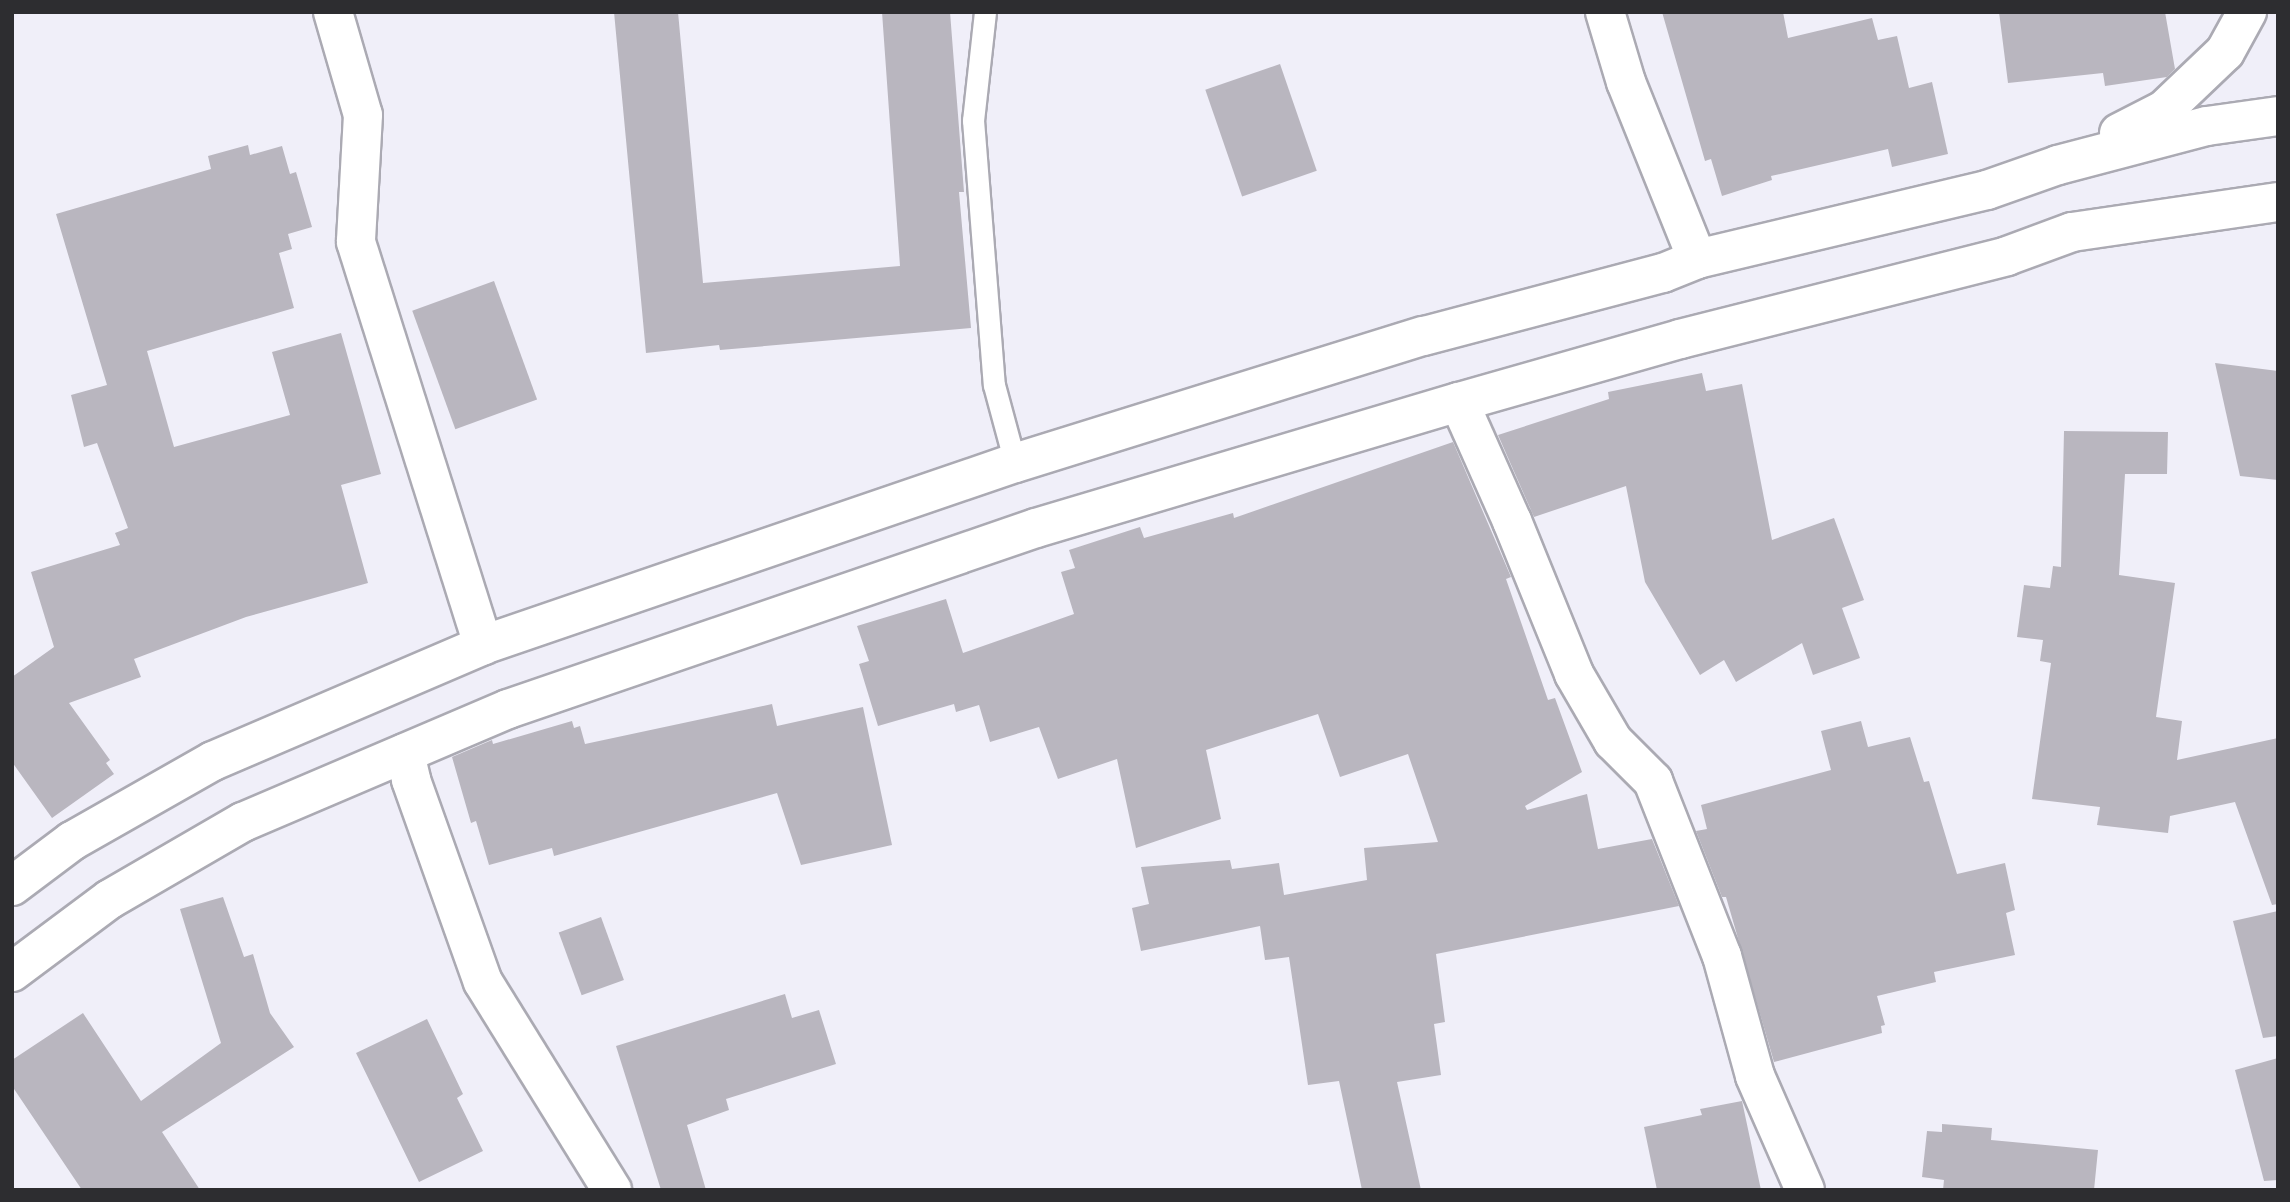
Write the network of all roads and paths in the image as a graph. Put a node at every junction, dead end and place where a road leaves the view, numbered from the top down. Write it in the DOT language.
graph roads {
  1 [pos="333,12"];
  2 [pos="985,12"];
  3 [pos="1605,12"];
  4 [pos="2247,12"];
  5 [pos="2278,116"];
  6 [pos="2058,165"];
  7 [pos="2278,202"];
  8 [pos="1697,259"];
  9 [pos="1459,402"];
  10 [pos="1015,463"];
  11 [pos="483,645"];
  12 [pos="405,753"];
  13 [pos="12,886"];
  14 [pos="12,972"];
  15 [pos="612,1190"];
  16 [pos="1805,1190"];
  1 -- 11 [label="main road"];
  2 -- 10 [label="lane"];
  3 -- 8 [label="main road"];
  4 -- 6 [label="main road"];
  5 -- 6 [label="main road"];
  6 -- 8 [label="main road"];
  7 -- 9 [label="main road"];
  8 -- 10 [label="main road"];
  9 -- 12 [label="main road"];
  9 -- 16 [label="main road"];
  10 -- 11 [label="main road"];
  11 -- 13 [label="main road"];
  12 -- 14 [label="main road"];
  12 -- 15 [label="main road"];
}
